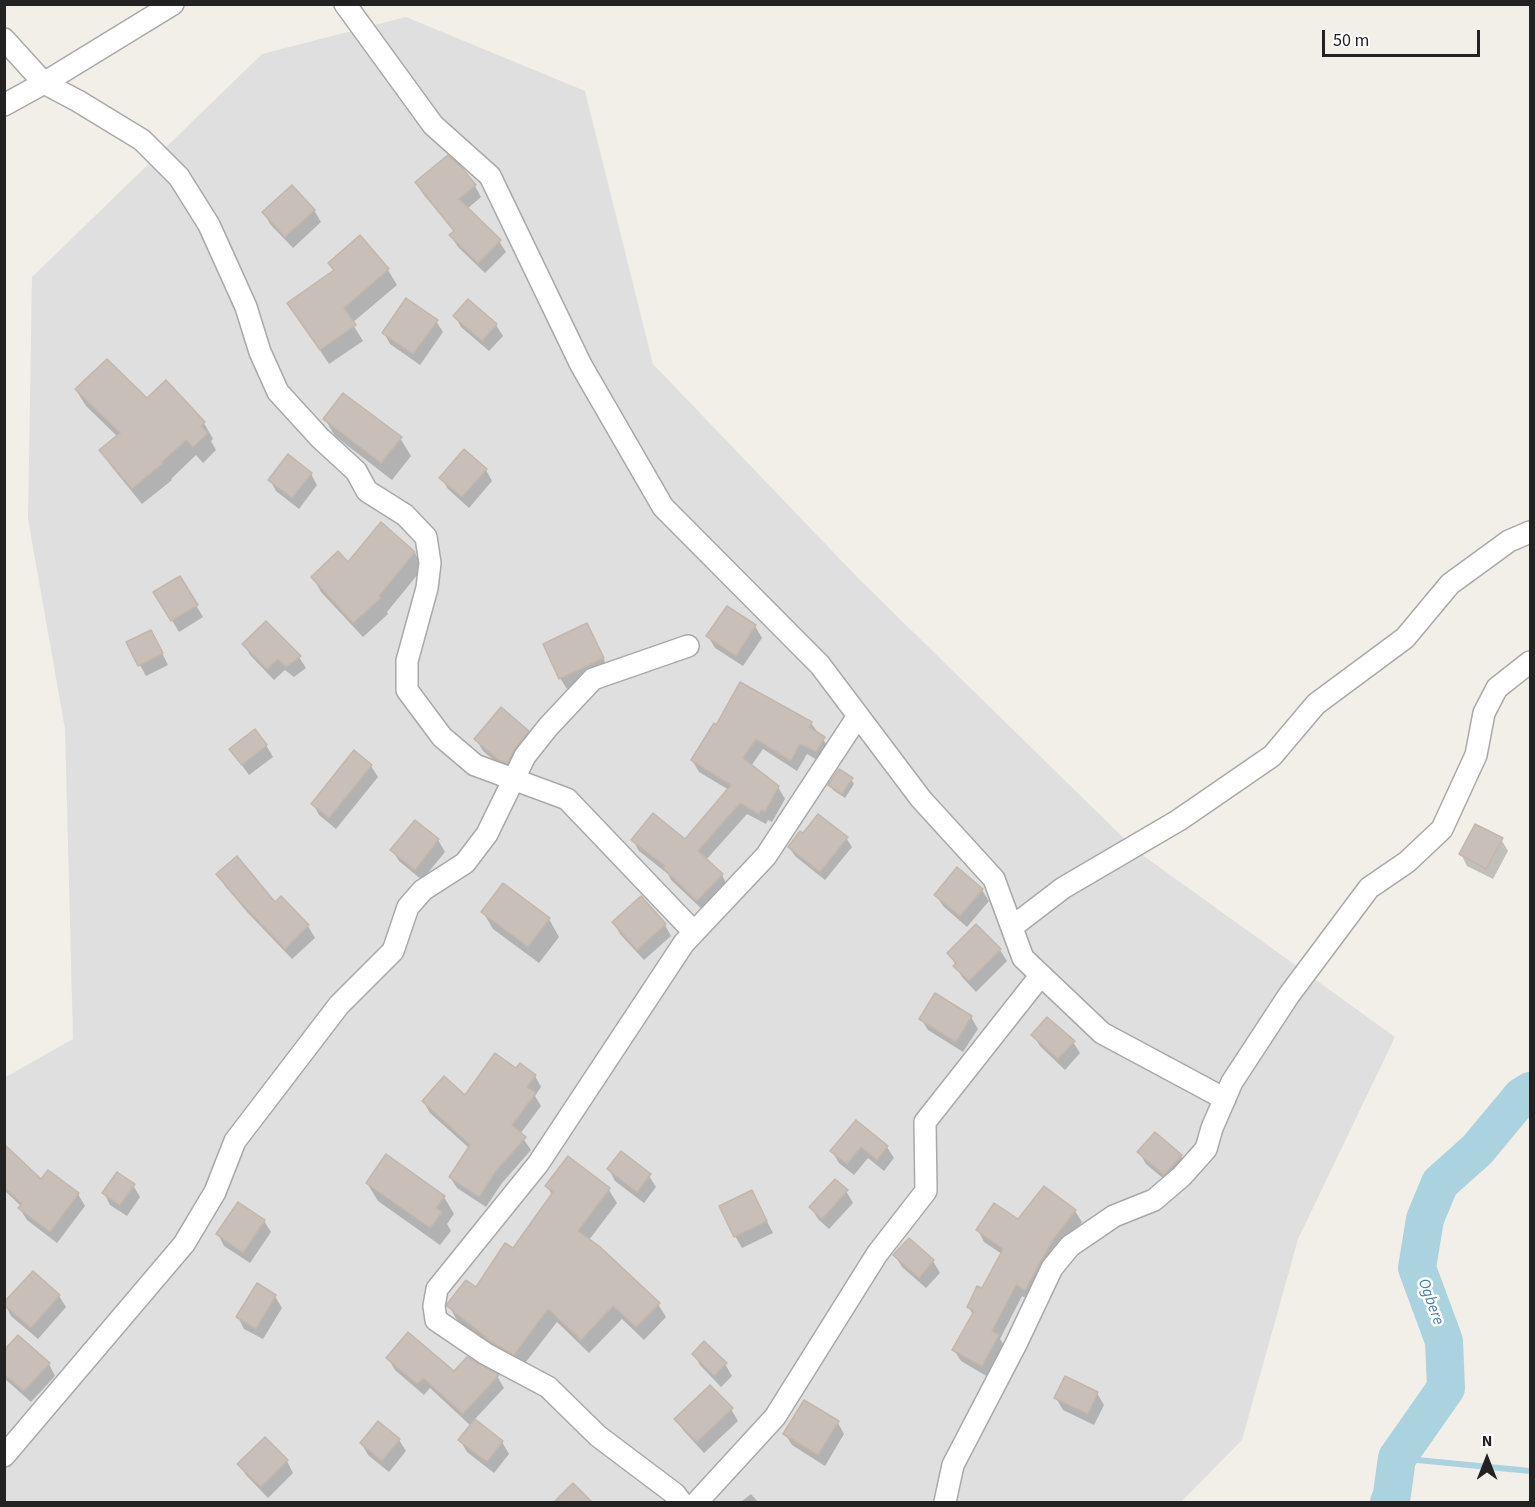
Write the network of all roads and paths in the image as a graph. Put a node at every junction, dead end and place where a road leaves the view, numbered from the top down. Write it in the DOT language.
graph roads {
  1 [pos="173,4"];
  2 [pos="345,4"];
  3 [pos="4,39"];
  4 [pos="44,83"];
  5 [pos="4,105"];
  6 [pos="1530,532"];
  7 [pos="688,646"];
  8 [pos="1530,662"];
  9 [pos="858,716"];
  10 [pos="513,780"];
  11 [pos="1011,927"];
  12 [pos="694,932"];
  13 [pos="1041,975"];
  14 [pos="1225,1099"];
  15 [pos="4,1456"];
  16 [pos="681,1503"];
  17 [pos="697,1503"];
  18 [pos="945,1503"];
  1 -- 4 [label="street"];
  2 -- 9 [label="street"];
  3 -- 4 [label="street"];
  4 -- 5 [label="street"];
  4 -- 10 [label="street"];
  6 -- 11 [label="street"];
  7 -- 10 [label="street"];
  8 -- 14 [label="street"];
  9 -- 11 [label="street"];
  9 -- 12 [label="street"];
  10 -- 12 [label="street"];
  10 -- 15 [label="street"];
  11 -- 13 [label="street"];
  12 -- 16 [label="street"];
  13 -- 14 [label="street"];
  13 -- 17 [label="street"];
  14 -- 18 [label="street"];
}
